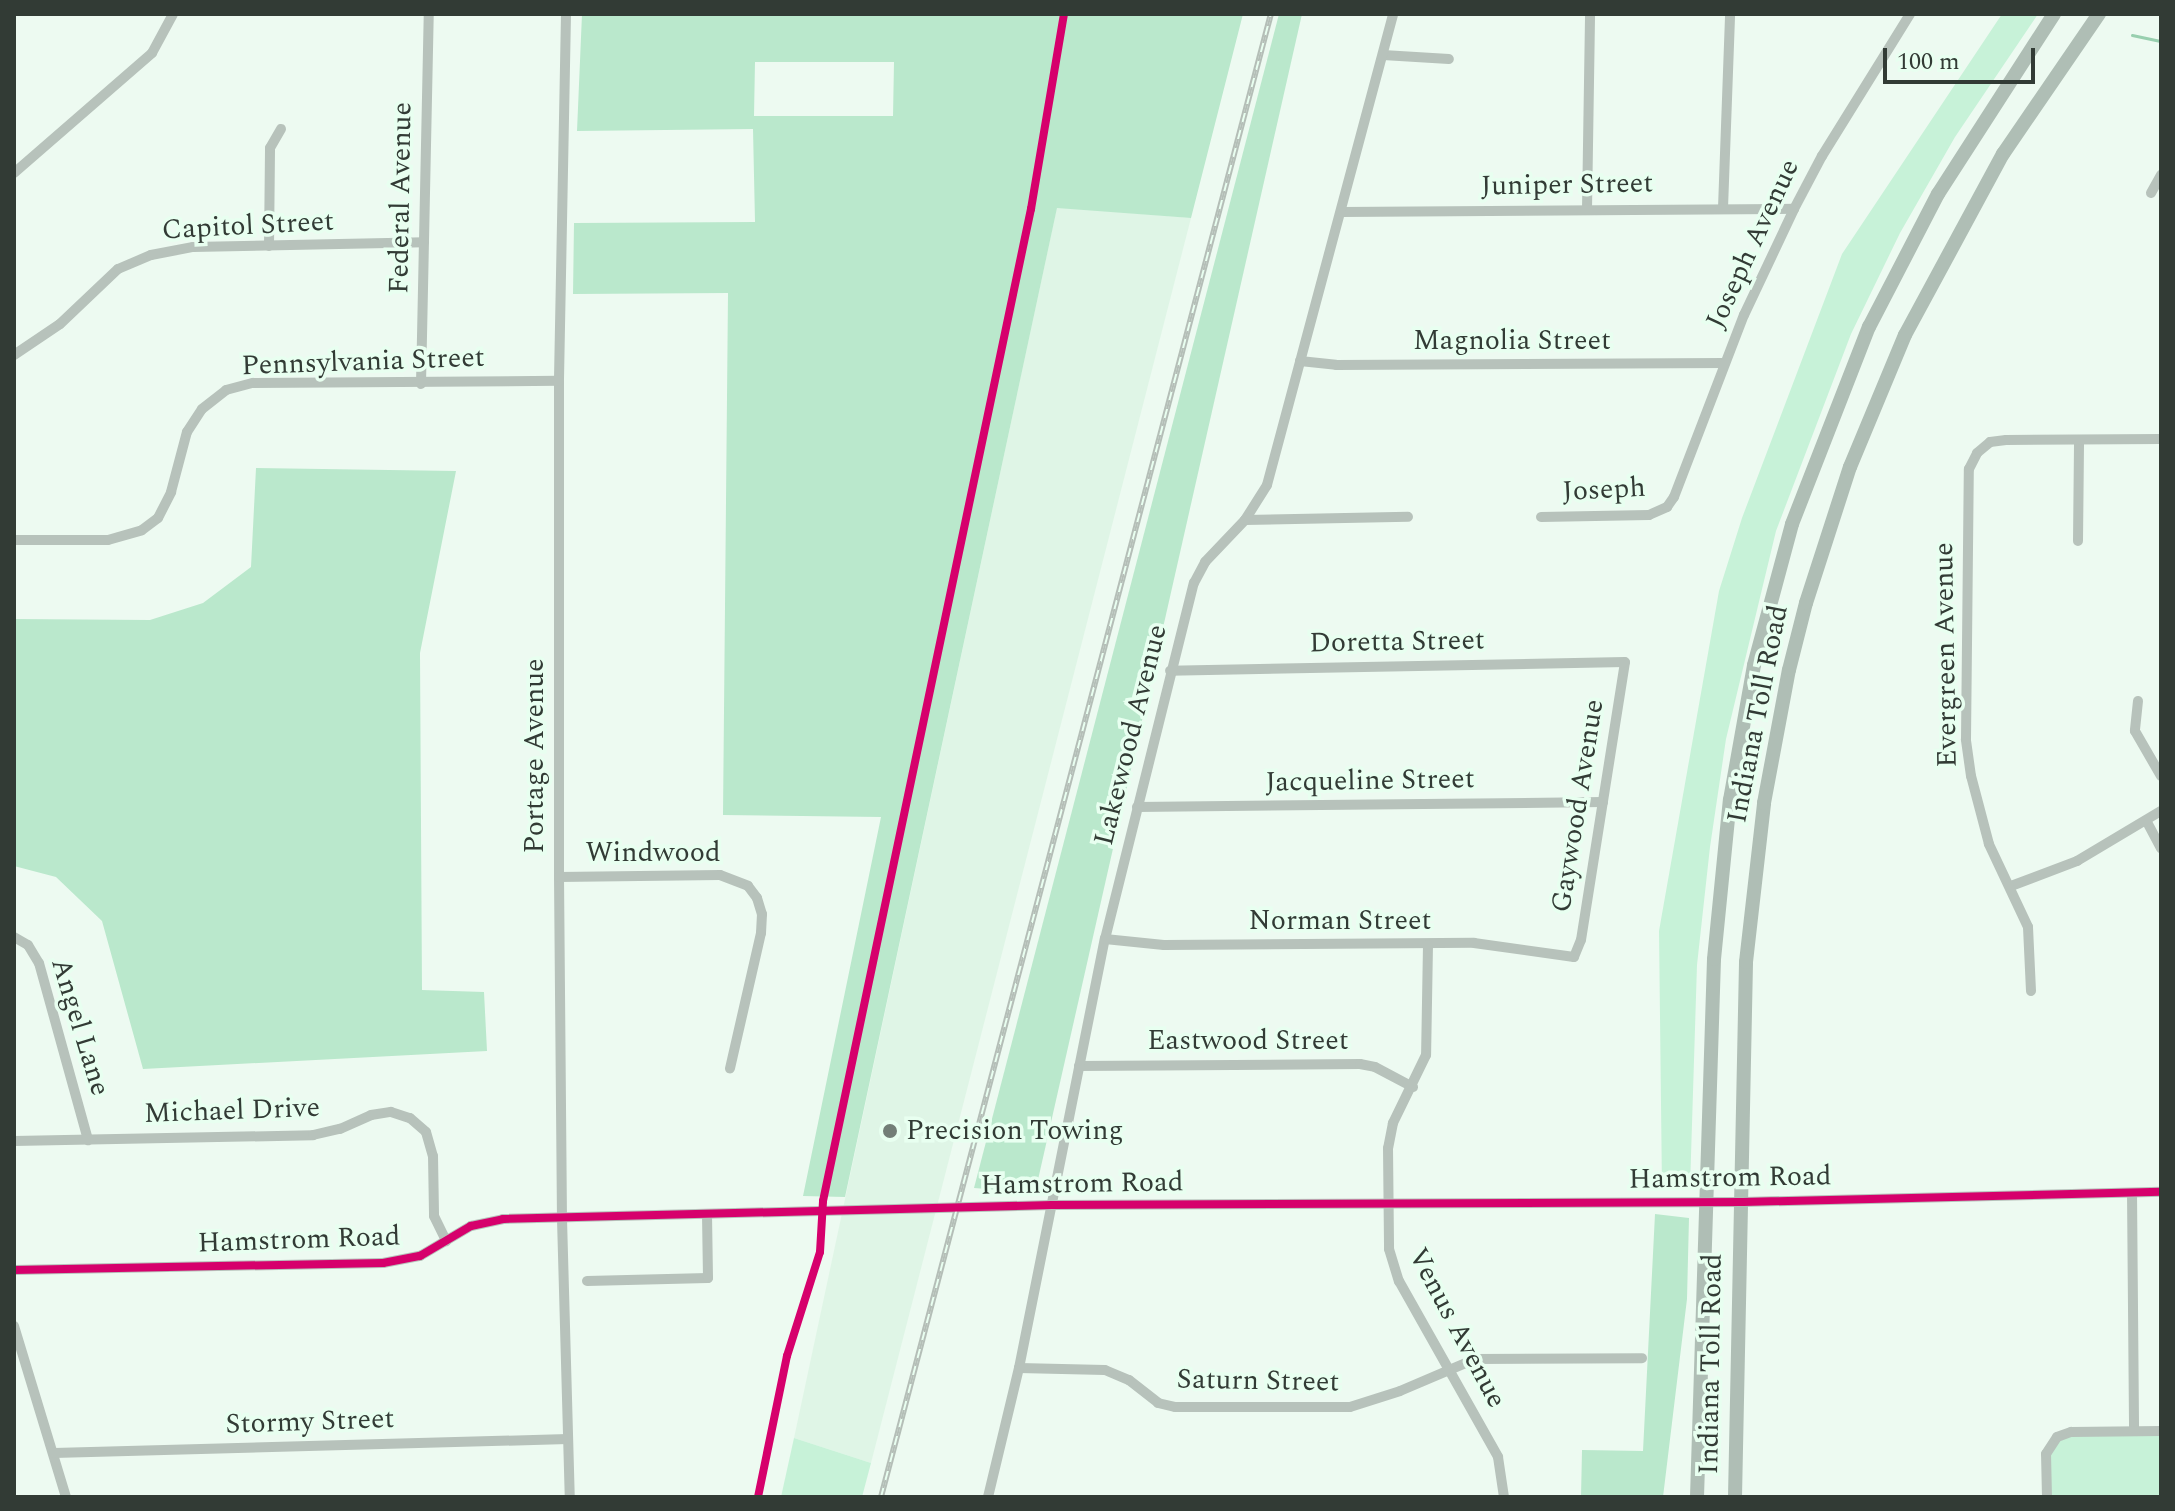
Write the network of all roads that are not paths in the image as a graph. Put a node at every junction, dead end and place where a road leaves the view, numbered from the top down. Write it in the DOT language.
graph roads {
  1 [pos="173,14"];
  2 [pos="429,14"];
  3 [pos="566,14"];
  4 [pos="1393,14"];
  5 [pos="1590,14"];
  6 [pos="1730,14"];
  7 [pos="1910,14"];
  8 [pos="2054,14"];
  9 [pos="2099,14"];
  10 [pos="1383,55"];
  11 [pos="1449,59"];
  12 [pos="281,129"];
  13 [pos="14,173"];
  14 [pos="2161,175"];
  15 [pos="2151,193"];
  16 [pos="1723,208"];
  17 [pos="1587,209"];
  18 [pos="1794,209"];
  19 [pos="1341,212"];
  20 [pos="424,242"];
  21 [pos="269,246"];
  22 [pos="14,355"];
  23 [pos="1300,361"];
  24 [pos="1724,363"];
  25 [pos="559,381"];
  26 [pos="421,384"];
  27 [pos="2161,439"];
  28 [pos="2079,440"];
  29 [pos="1667,507"];
  30 [pos="1408,517"];
  31 [pos="1541,517"];
  32 [pos="1245,520"];
  33 [pos="14,540"];
  34 [pos="2078,541"];
  35 [pos="1625,662"];
  36 [pos="1170,671"];
  37 [pos="2138,701"];
  38 [pos="2161,776"];
  39 [pos="1603,802"];
  40 [pos="1137,807"];
  41 [pos="2161,811"];
  42 [pos="2147,822"];
  43 [pos="2161,848"];
  44 [pos="559,877"];
  45 [pos="2011,886"];
  46 [pos="14,937"];
  47 [pos="1105,939"];
  48 [pos="1428,945"];
  49 [pos="1574,957"];
  50 [pos="2031,991"];
  51 [pos="1079,1066"];
  52 [pos="730,1068"];
  53 [pos="1413,1087"];
  54 [pos="88,1140"];
  55 [pos="14,1141"];
  56 [pos="2161,1192"];
  57 [pos="2132,1193"];
  58 [pos="1388,1202"];
  59 [pos="1052,1205"];
  60 [pos="707,1215"];
  61 [pos="562,1219"];
  62 [pos="446,1241"];
  63 [pos="14,1270"];
  64 [pos="587,1281"];
  65 [pos="14,1326"];
  66 [pos="1642,1358"];
  67 [pos="1019,1368"];
  68 [pos="1449,1369"];
  69 [pos="2134,1431"];
  70 [pos="2161,1431"];
  71 [pos="568,1439"];
  72 [pos="54,1453"];
  73 [pos="66,1497"];
  74 [pos="570,1497"];
  75 [pos="988,1497"];
  76 [pos="1504,1497"];
  77 [pos="1697,1497"];
  78 [pos="1735,1497"];
  79 [pos="2047,1497"];
  1 -- 13 [label="street"];
  2 -- 20 [label="street, Federal Avenue"];
  3 -- 25 [label="street, Portage Avenue"];
  4 -- 10 [label="street, Lakewood Avenue"];
  5 -- 17 [label="street"];
  6 -- 16 [label="street"];
  7 -- 18 [label="street, Joseph Avenue"];
  8 -- 77 [label="highway, Indiana Toll Road"];
  9 -- 78 [label="highway, Indiana Toll Road"];
  10 -- 11 [label="street"];
  10 -- 19 [label="street, Lakewood Avenue"];
  12 -- 21 [label="street"];
  14 -- 15 [label="street"];
  16 -- 17 [label="street, Juniper Street"];
  16 -- 18 [label="street, Juniper Street"];
  17 -- 19 [label="street, Juniper Street"];
  18 -- 24 [label="street, Joseph Avenue"];
  19 -- 23 [label="street, Lakewood Avenue"];
  20 -- 21 [label="street, Capitol Street"];
  20 -- 26 [label="street, Federal Avenue"];
  21 -- 22 [label="street, Capitol Street"];
  23 -- 24 [label="street, Magnolia Street"];
  23 -- 32 [label="street, Lakewood Avenue"];
  24 -- 29 [label="street, Joseph Avenue"];
  25 -- 26 [label="street, Pennsylvania Street"];
  25 -- 44 [label="street, Portage Avenue"];
  26 -- 33 [label="street, Pennsylvania Street"];
  27 -- 28 [label="street"];
  28 -- 34 [label="street"];
  28 -- 45 [label="street, Evergreen Avenue"];
  29 -- 31 [label="street, Joseph"];
  30 -- 32 [label="street"];
  32 -- 36 [label="street, Lakewood Avenue"];
  35 -- 36 [label="street, Doretta Street"];
  35 -- 39 [label="street, Gaywood Avenue"];
  36 -- 40 [label="street, Lakewood Avenue"];
  37 -- 38 [label="street"];
  39 -- 40 [label="street, Jacqueline Street"];
  39 -- 49 [label="street, Gaywood Avenue"];
  40 -- 47 [label="street, Lakewood Avenue"];
  41 -- 42 [label="street"];
  42 -- 43 [label="street"];
  42 -- 45 [label="street"];
  44 -- 52 [label="street, Windwood"];
  44 -- 61 [label="street, Portage Avenue"];
  45 -- 50 [label="street, Evergreen Avenue"];
  46 -- 54 [label="street, Angel Lane"];
  47 -- 48 [label="street, Norman Street"];
  47 -- 51 [label="street, Lakewood Avenue"];
  48 -- 49 [label="street, Norman Street"];
  48 -- 53 [label="street, Venus Avenue"];
  51 -- 53 [label="street, Eastwood Street"];
  51 -- 59 [label="street, Lakewood Avenue"];
  53 -- 58 [label="street, Venus Avenue"];
  54 -- 55 [label="street, Michael Drive"];
  54 -- 62 [label="street, Michael Drive"];
  56 -- 57 [label="street, Hamstrom Road"];
  57 -- 58 [label="street, Hamstrom Road"];
  57 -- 69 [label="street"];
  58 -- 59 [label="street, Hamstrom Road"];
  58 -- 68 [label="street, Venus Avenue"];
  59 -- 60 [label="street, Hamstrom Road"];
  59 -- 67 [label="street, Lakewood Avenue"];
  60 -- 61 [label="street, Hamstrom Road"];
  60 -- 64 [label="street"];
  61 -- 62 [label="street, Hamstrom Road"];
  61 -- 71 [label="street, Portage Avenue"];
  62 -- 63 [label="street, Hamstrom Road"];
  65 -- 72 [label="street"];
  66 -- 68 [label="street, Saturn Street"];
  67 -- 68 [label="street, Saturn Street"];
  67 -- 75 [label="street, Lakewood Avenue"];
  68 -- 76 [label="street, Venus Avenue"];
  69 -- 70 [label="street"];
  69 -- 79 [label="street"];
  71 -- 72 [label="street, Stormy Street"];
  71 -- 74 [label="street, Portage Avenue"];
  72 -- 73 [label="street"];
}
